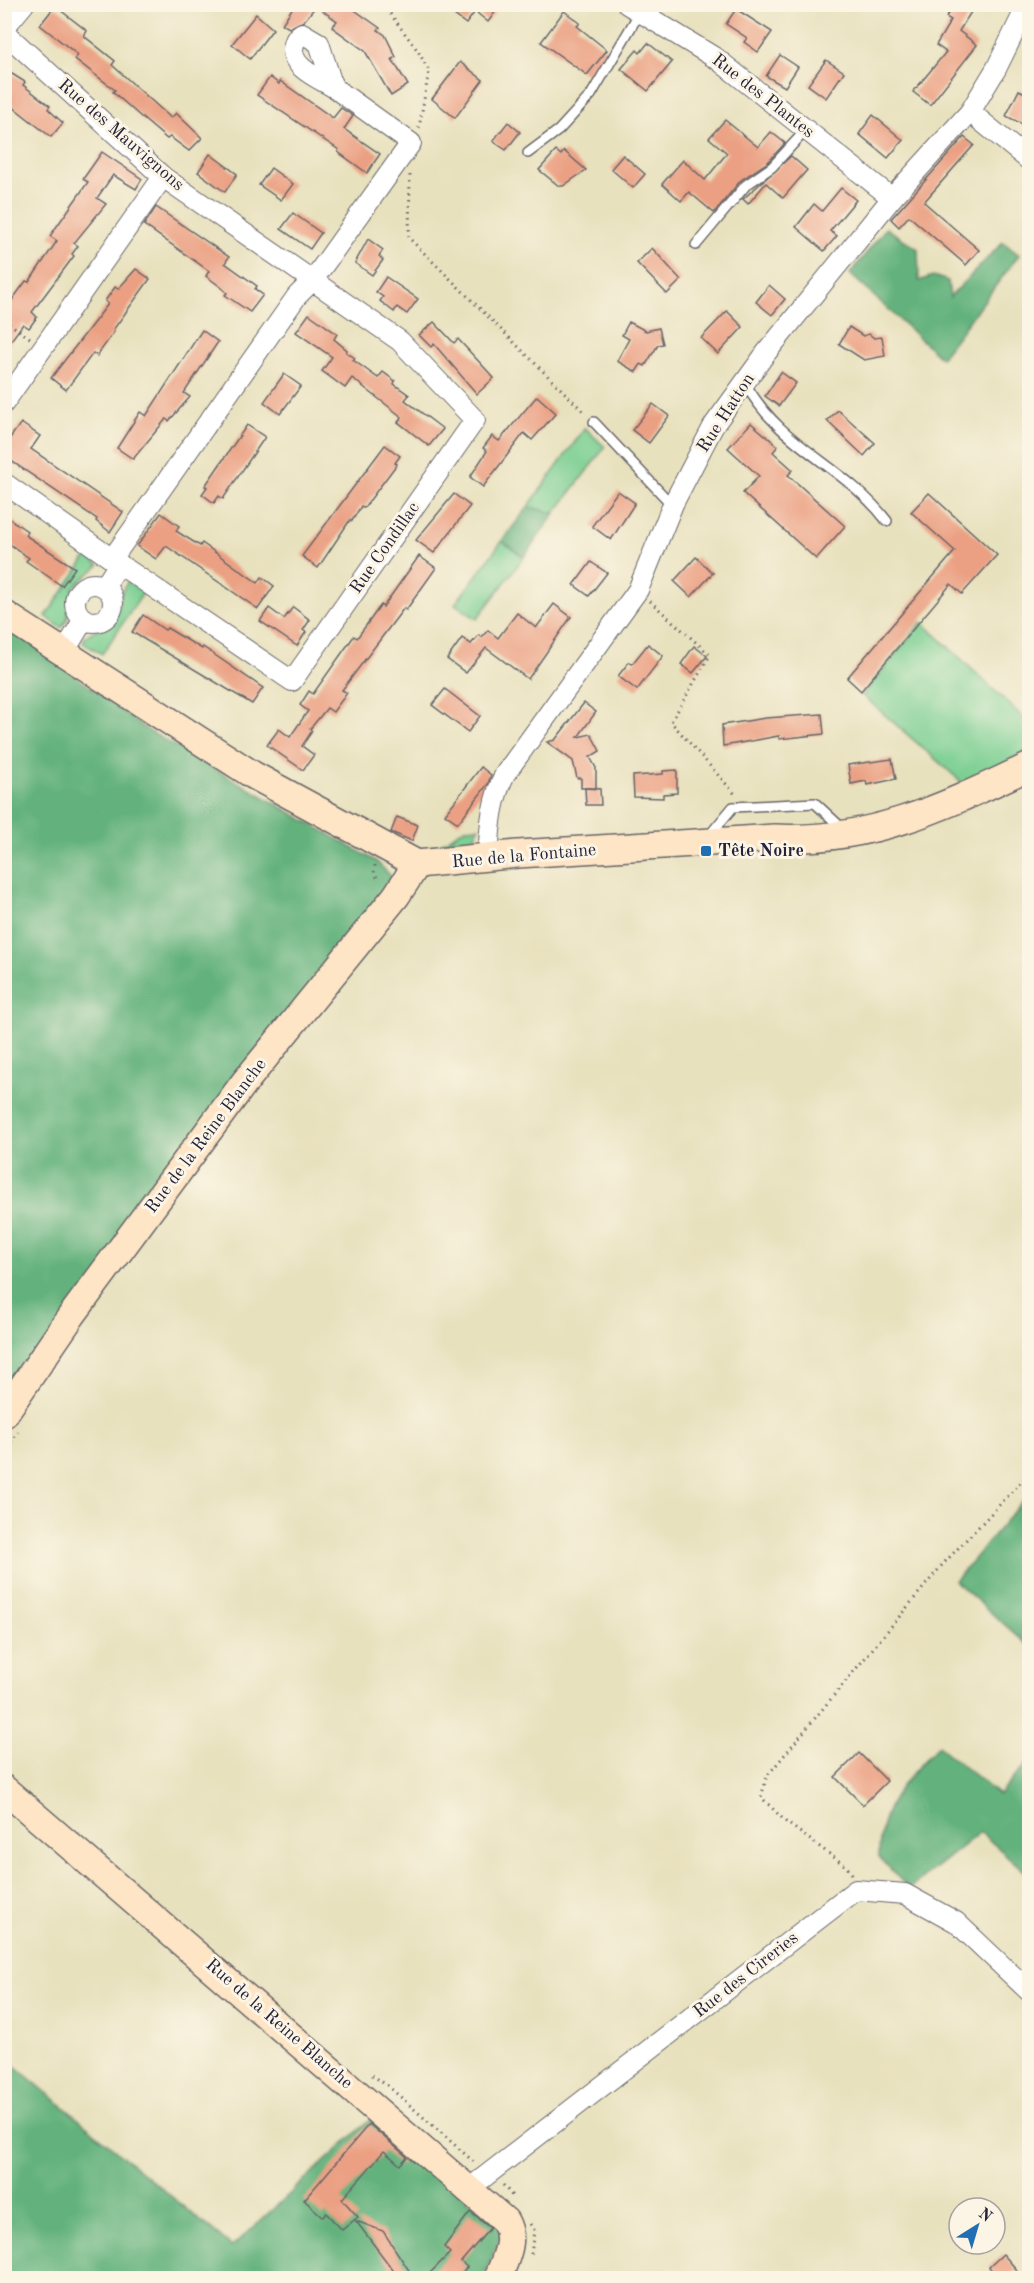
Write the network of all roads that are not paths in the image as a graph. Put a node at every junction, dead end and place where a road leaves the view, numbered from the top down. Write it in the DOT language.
graph roads {
  1 [pos="24,4"];
  2 [pos="1028,4"];
  3 [pos="634,8"];
  4 [pos="4,30"];
  5 [pos="333,87"];
  6 [pos="970,112"];
  7 [pos="806,130"];
  8 [pos="528,153"];
  9 [pos="1029,161"];
  10 [pos="163,177"];
  11 [pos="892,198"];
  12 [pos="696,245"];
  13 [pos="307,277"];
  14 [pos="745,383"];
  15 [pos="4,404"];
  16 [pos="594,422"];
  17 [pos="4,483"];
  18 [pos="673,506"];
  19 [pos="887,521"];
  20 [pos="111,559"];
  21 [pos="104,587"];
  22 [pos="4,614"];
  23 [pos="84,619"];
  24 [pos="63,654"];
  25 [pos="1029,766"];
  26 [pos="848,834"];
  27 [pos="702,843"];
  28 [pos="488,857"];
  29 [pos="417,864"];
  30 [pos="12,1422"];
  31 [pos="4,1789"];
  32 [pos="1029,1992"];
  33 [pos="470,2188"];
  34 [pos="498,2278"];
  1 -- 4 [label="street, Rue des Mauvignons"];
  2 -- 6 [label="street, Rue Hatton"];
  3 -- 7 [label="street, Rue des Plantes"];
  3 -- 8 [label="lane"];
  4 -- 10 [label="street, Rue des Mauvignons"];
  5 -- 13 [label="street"];
  6 -- 9 [label="street"];
  6 -- 11 [label="street, Rue Hatton"];
  7 -- 11 [label="street, Rue des Plantes"];
  7 -- 12 [label="lane"];
  10 -- 13 [label="street, Rue des Mauvignons"];
  10 -- 15 [label="street"];
  11 -- 14 [label="street, Rue Hatton"];
  13 -- 20 [label="street"];
  13 -- 20 [label="street, Rue Condillac"];
  14 -- 18 [label="street, Rue Hatton"];
  14 -- 19 [label="lane"];
  16 -- 18 [label="lane"];
  17 -- 20 [label="street, Rue Condillac"];
  18 -- 28 [label="street, Rue Hatton"];
  20 -- 21 [label="street"];
  21 -- 23 [label="street"];
  21 -- 23 [label="street"];
  22 -- 24 [label="street"];
  23 -- 24 [label="street"];
  24 -- 29 [label="street"];
  25 -- 26 [label="street, Rue de la Fontaine"];
  26 -- 27 [label="street, Rue de la Fontaine"];
  26 -- 27 [label="lane"];
  27 -- 28 [label="street, Rue de la Fontaine"];
  28 -- 29 [label="street, Rue de la Fontaine"];
  29 -- 30 [label="street, Rue de la Reine Blanche"];
  31 -- 33 [label="street, Rue de la Reine Blanche"];
  32 -- 33 [label="street, Rue des Cireries"];
  33 -- 34 [label="street, Rue de la Reine Blanche"];
}
